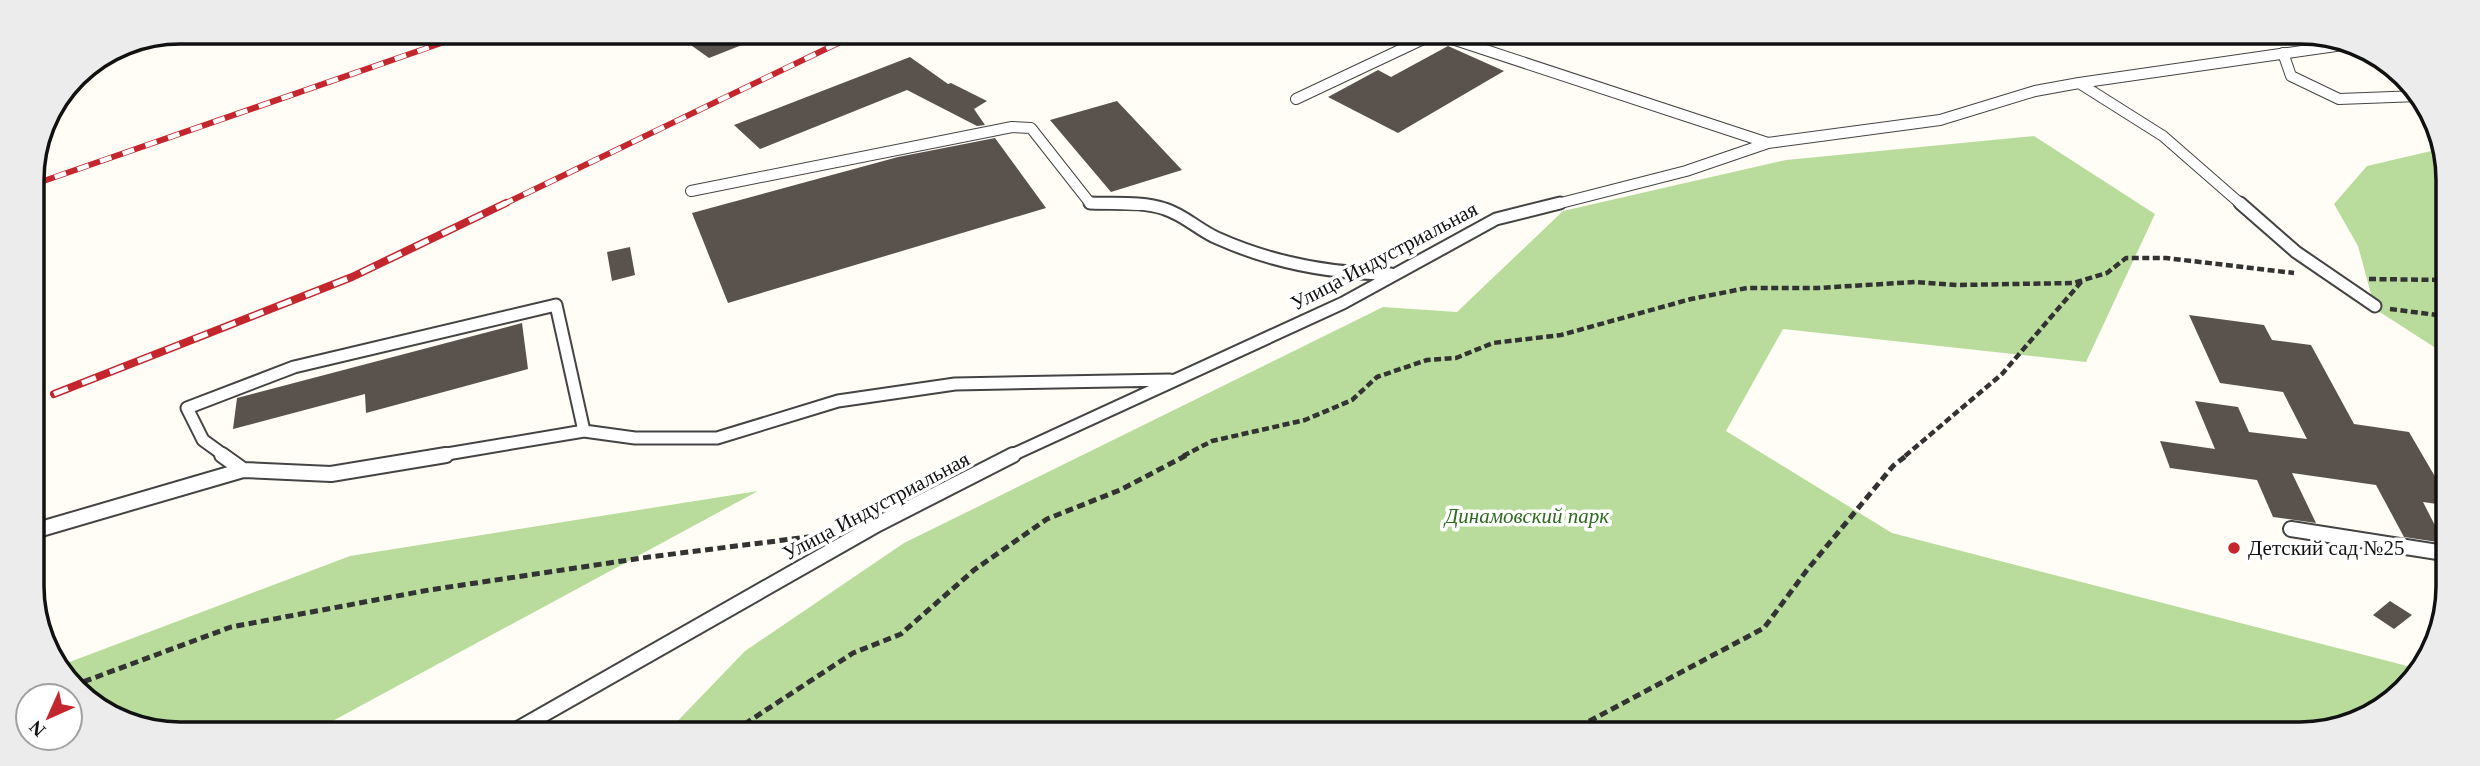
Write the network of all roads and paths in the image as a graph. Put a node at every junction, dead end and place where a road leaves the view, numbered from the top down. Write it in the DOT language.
graph roads {
  1 [pos="1414,44"];
  2 [pos="1466,44"];
  3 [pos="2330,47"];
  4 [pos="2283,54"];
  5 [pos="2079,83"];
  6 [pos="2408,96"];
  7 [pos="1296,99"];
  8 [pos="1768,144"];
  9 [pos="691,191"];
  10 [pos="1395,274"];
  11 [pos="2331,278"];
  12 [pos="2364,279"];
  13 [pos="2083,280"];
  14 [pos="2436,280"];
  15 [pos="2375,306"];
  16 [pos="2436,315"];
  17 [pos="1177,380"];
  18 [pos="584,431"];
  19 [pos="243,470"];
  20 [pos="44,528"];
  21 [pos="2291,529"];
  22 [pos="833,550"];
  23 [pos="2436,552"];
  24 [pos="83,682"];
  25 [pos="530,722"];
  26 [pos="748,722"];
  27 [pos="1588,722"];
  1 -- 7 [label="lane"];
  2 -- 8 [label="lane"];
  3 -- 4 [label="lane, Улица Индустриальная"];
  4 -- 5 [label="lane, Улица Индустриальная"];
  4 -- 6 [label="lane"];
  5 -- 8 [label="lane, Улица Индустриальная"];
  5 -- 11 [label="lane"];
  8 -- 10 [label="lane, Улица Индустриальная"];
  9 -- 10 [label="lane"];
  10 -- 17 [label="lane, Улица Индустриальная"];
  11 -- 13 [label="path"];
  11 -- 15 [label="lane"];
  12 -- 14 [label="path"];
  13 -- 26 [label="path"];
  13 -- 27 [label="path"];
  15 -- 16 [label="path"];
  17 -- 18 [label="lane"];
  17 -- 22 [label="lane, Улица Индустриальная"];
  18 -- 19 [label="lane"];
  18 -- 19 [label="lane"];
  19 -- 20 [label="lane"];
  21 -- 23 [label="lane"];
  22 -- 24 [label="path"];
  22 -- 25 [label="lane, Улица Индустриальная"];
}
